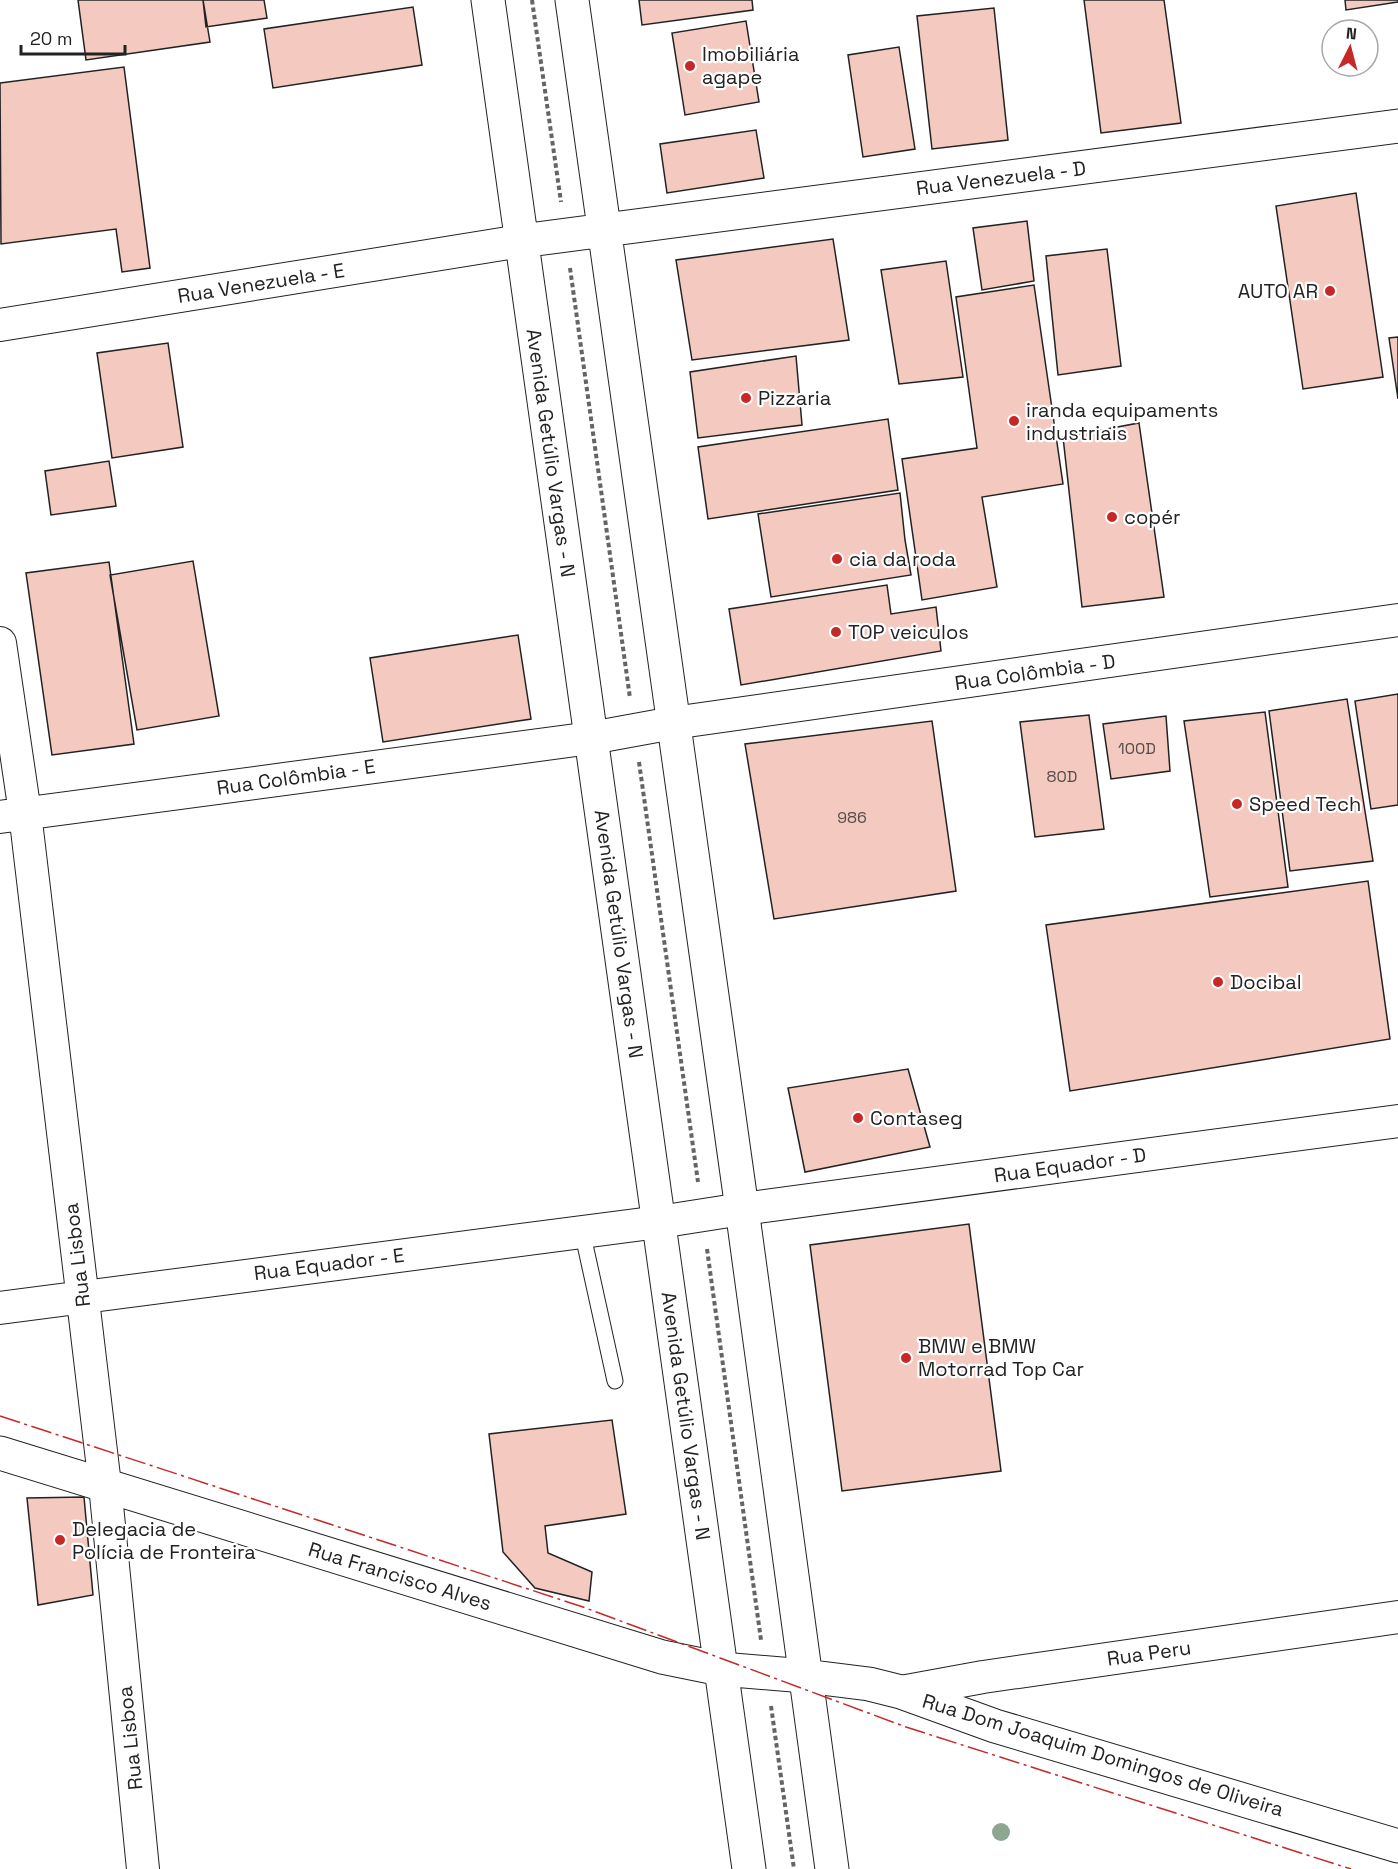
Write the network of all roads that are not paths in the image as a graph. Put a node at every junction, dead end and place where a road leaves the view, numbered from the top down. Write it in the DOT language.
graph roads {
  1 [pos="488,0"];
  2 [pos="572,0"];
  3 [pos="1398,126"];
  4 [pos="604,230"];
  5 [pos="521,241"];
  6 [pos="0,325"];
  7 [pos="1398,620"];
  8 [pos="0,643"];
  9 [pos="673,723"];
  10 [pos="634,730"];
  11 [pos="591,738"];
  12 [pos="13,815"];
  13 [pos="1398,1121"];
  14 [pos="742,1209"];
  15 [pos="702,1214"];
  16 [pos="659,1222"];
  17 [pos="582,1232"];
  18 [pos="82,1297"];
  19 [pos="0,1308"];
  20 [pos="615,1382"];
  21 [pos="0,1453"];
  22 [pos="105,1485"];
  23 [pos="1398,1617"];
  24 [pos="721,1669"];
  25 [pos="805,1676"];
  26 [pos="902,1692"];
  27 [pos="1398,1846"];
  28 [pos="143,1869"];
  29 [pos="749,1869"];
  30 [pos="832,1869"];
  1 -- 5 [label="street, Avenida Getúlio Vargas - N"];
  2 -- 4 [label="street"];
  3 -- 4 [label="street, Rua Venezuela - D"];
  4 -- 5 [label="street, Rua Venezuela - D"];
  4 -- 9 [label="street"];
  5 -- 6 [label="street, Rua Venezuela - E"];
  5 -- 11 [label="street, Avenida Getúlio Vargas - N"];
  7 -- 9 [label="street, Rua Colômbia - D"];
  8 -- 12 [label="street, Rua Lisboa"];
  9 -- 10 [label="street, Rua Colômbia - D"];
  9 -- 14 [label="street"];
  10 -- 11 [label="street, Rua Colômbia - E"];
  11 -- 12 [label="street, Rua Colômbia - E"];
  11 -- 16 [label="street, Avenida Getúlio Vargas - N"];
  12 -- 18 [label="street, Rua Lisboa"];
  13 -- 14 [label="street, Rua Equador - D"];
  14 -- 15 [label="street, Rua Equador - D"];
  14 -- 25 [label="street"];
  15 -- 16 [label="street, Rua Equador - E"];
  16 -- 17 [label="street, Rua Equador - E"];
  16 -- 24 [label="street, Avenida Getúlio Vargas - N"];
  17 -- 18 [label="street, Rua Equador - E"];
  17 -- 20 [label="lane"];
  18 -- 19 [label="street, Rua Equador - E"];
  18 -- 22 [label="street, Rua Lisboa"];
  21 -- 22 [label="street, Rua Francisco Alves"];
  22 -- 24 [label="street, Rua Francisco Alves"];
  22 -- 28 [label="street, Rua Lisboa"];
  23 -- 26 [label="street, Rua Peru"];
  24 -- 25 [label="street, Rua Francisco Alves"];
  24 -- 29 [label="street, Avenida Getúlio Vargas - N"];
  25 -- 26 [label="street, Rua Dom Joaquim Domingos de Oliveira"];
  25 -- 30 [label="street"];
  26 -- 27 [label="street, Rua Dom Joaquim Domingos de Oliveira"];
}
